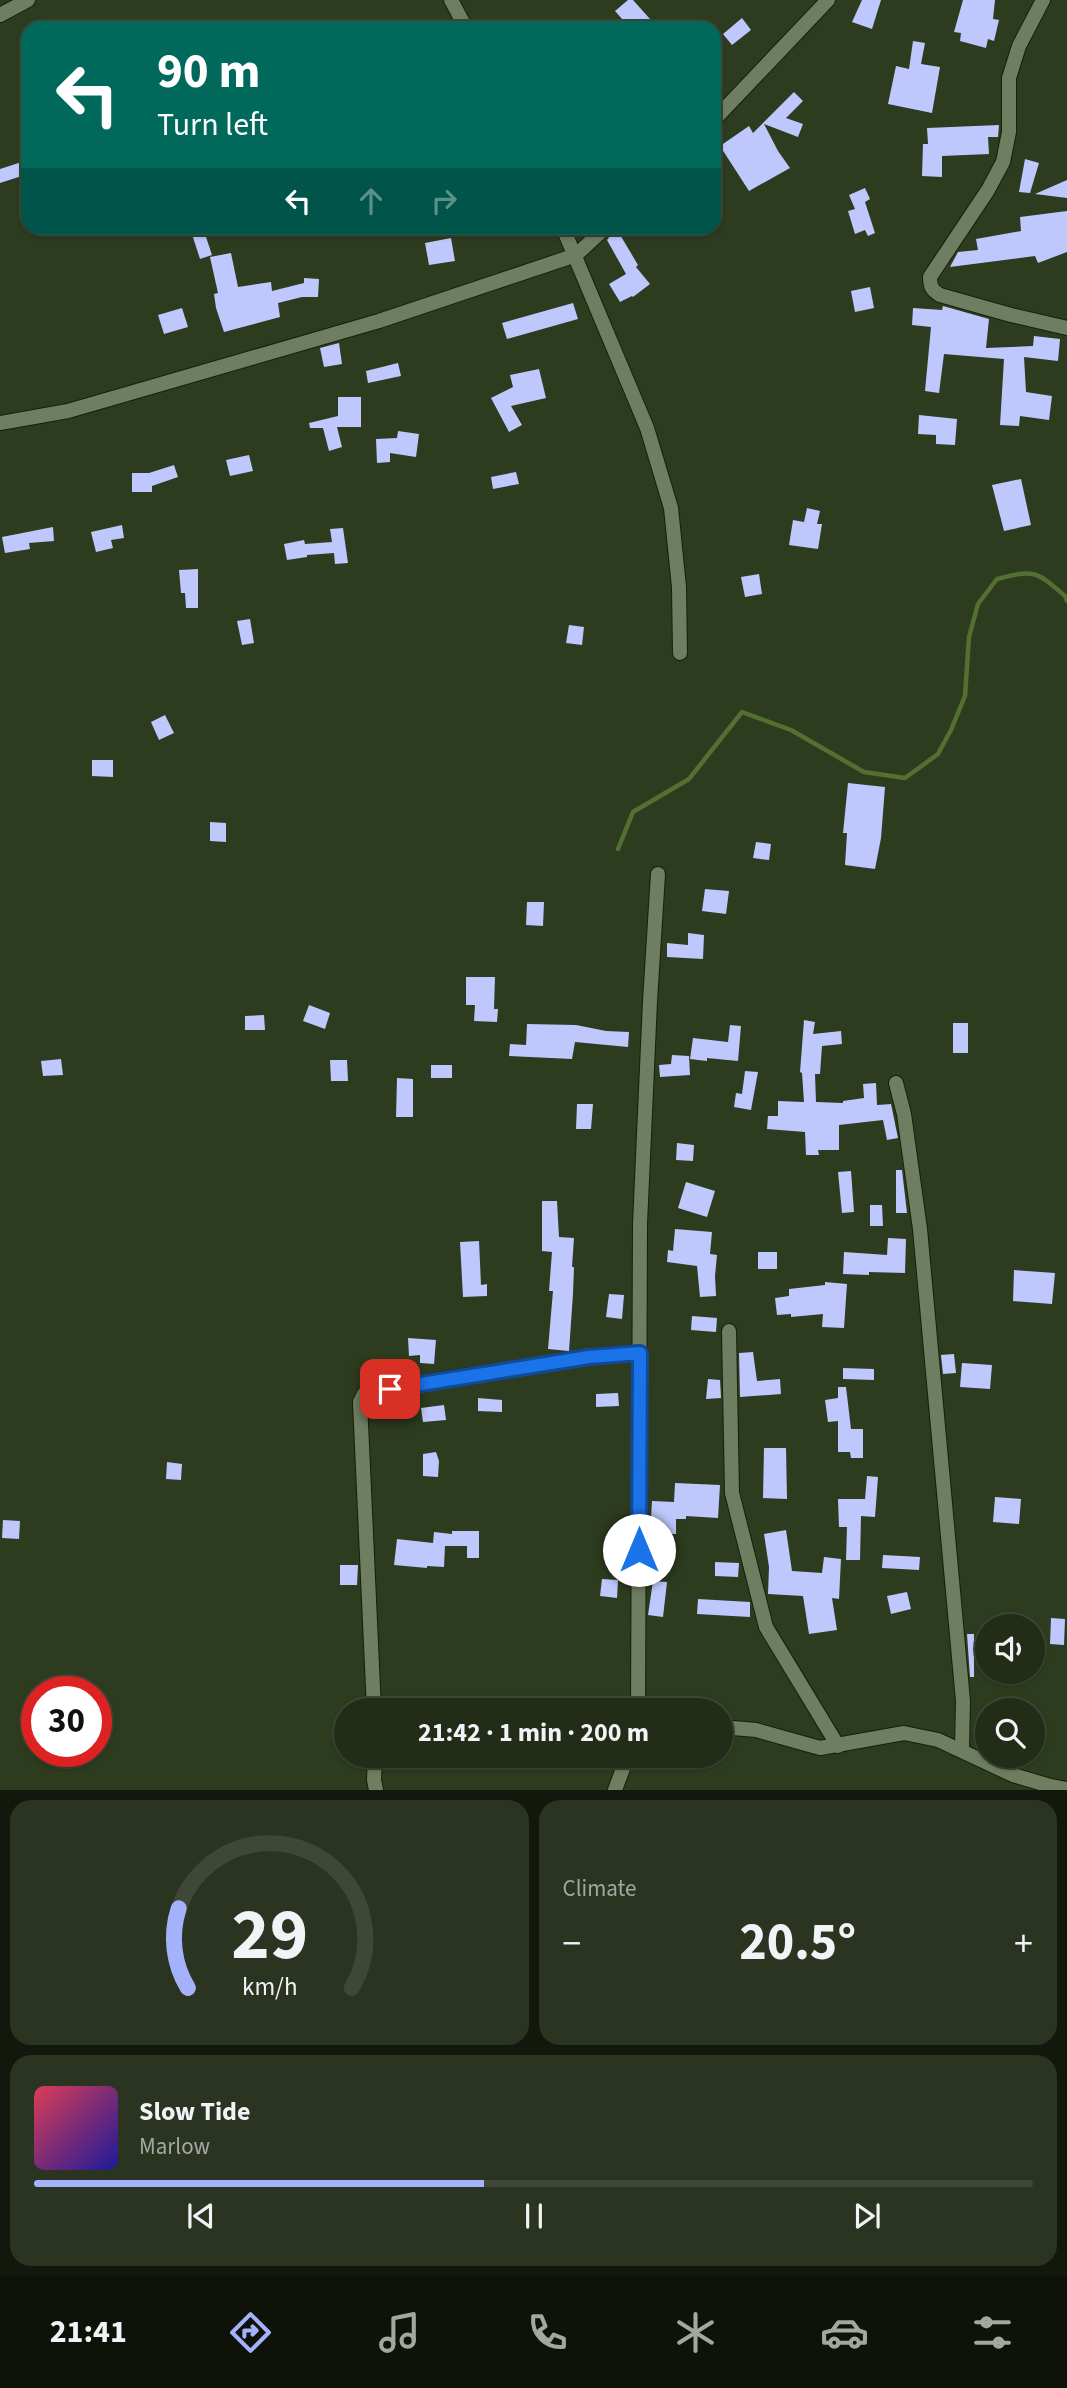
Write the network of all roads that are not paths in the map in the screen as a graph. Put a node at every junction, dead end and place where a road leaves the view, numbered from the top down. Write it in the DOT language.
graph roads {
  1 [pos="28,0"];
  2 [pos="451,0"];
  3 [pos="828,0"];
  4 [pos="1043,0"];
  5 [pos="0,15"];
  6 [pos="462,21"];
  7 [pos="721,113"];
  8 [pos="566,235"];
  9 [pos="597,235"];
  10 [pos="576,255"];
  11 [pos="1067,328"];
  12 [pos="0,424"];
  13 [pos="680,653"];
  14 [pos="658,873"];
  15 [pos="895,1083"];
  16 [pos="729,1331"];
  17 [pos="640,1353"];
  18 [pos="373,1698"];
  19 [pos="638,1698"];
  20 [pos="733,1728"];
  21 [pos="838,1746"];
  22 [pos="962,1749"];
  23 [pos="375,1768"];
  24 [pos="623,1768"];
  25 [pos="1067,1789"];
  26 [pos="376,1790"];
  27 [pos="615,1790"];
  1 -- 5 [label="street"];
  2 -- 6 [label="street"];
  3 -- 7 [label="street"];
  4 -- 11 [label="street"];
  8 -- 10 [label="street"];
  9 -- 10 [label="street"];
  10 -- 12 [label="street"];
  10 -- 13 [label="street"];
  14 -- 17 [label="street"];
  15 -- 22 [label="street"];
  16 -- 21 [label="street"];
  17 -- 18 [label="street"];
  17 -- 19 [label="street"];
  20 -- 21 [label="street"];
  21 -- 22 [label="street"];
  22 -- 25 [label="street"];
  23 -- 26 [label="street"];
  24 -- 27 [label="street"];
}
